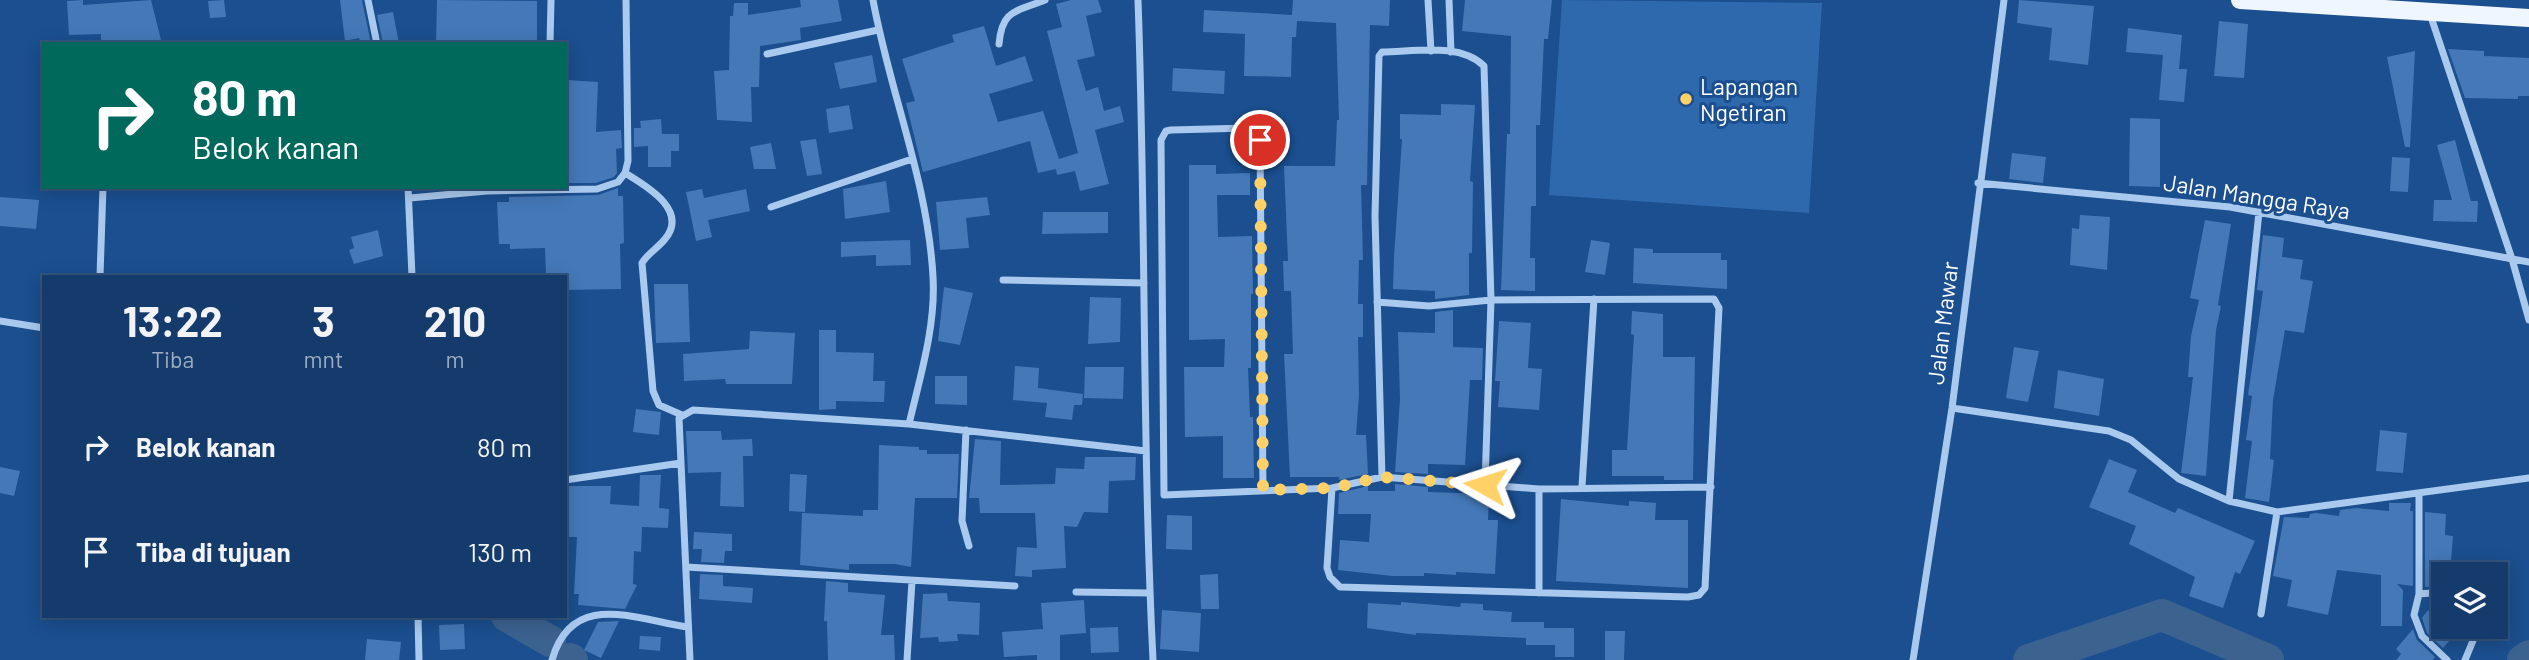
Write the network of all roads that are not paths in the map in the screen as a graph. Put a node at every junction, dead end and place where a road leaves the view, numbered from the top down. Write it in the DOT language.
graph roads {
  1 [pos="368,0"];
  2 [pos="551,0"];
  3 [pos="626,0"];
  4 [pos="873,0"];
  5 [pos="1045,0"];
  6 [pos="1138,0"];
  7 [pos="1428,0"];
  8 [pos="1449,0"];
  9 [pos="2004,0"];
  10 [pos="2240,0"];
  11 [pos="2428,10"];
  12 [pos="2529,18"];
  13 [pos="878,30"];
  14 [pos="377,42"];
  15 [pos="550,42"];
  16 [pos="999,44"];
  17 [pos="1431,51"];
  18 [pos="1451,52"];
  19 [pos="767,54"];
  20 [pos="912,159"];
  21 [pos="625,173"];
  22 [pos="1978,183"];
  23 [pos="103,189"];
  24 [pos="408,189"];
  25 [pos="410,198"];
  26 [pos="771,207"];
  27 [pos="2259,212"];
  28 [pos="1162,247"];
  29 [pos="1144,248"];
  30 [pos="2512,260"];
  31 [pos="2529,262"];
  32 [pos="100,275"];
  33 [pos="412,275"];
  34 [pos="1003,280"];
  35 [pos="1144,283"];
  36 [pos="1594,299"];
  37 [pos="1491,300"];
  38 [pos="1377,302"];
  39 [pos="2529,320"];
  40 [pos="0,321"];
  41 [pos="42,328"];
  42 [pos="1952,408"];
  43 [pos="682,415"];
  44 [pos="909,424"];
  45 [pos="965,430"];
  46 [pos="1146,451"];
  47 [pos="681,463"];
  48 [pos="1382,477"];
  49 [pos="2529,478"];
  50 [pos="567,480"];
  51 [pos="1485,485"];
  52 [pos="1582,486"];
  53 [pos="1712,487"];
  54 [pos="1332,488"];
  55 [pos="1539,489"];
  56 [pos="1263,490"];
  57 [pos="2419,494"];
  58 [pos="2229,501"];
  59 [pos="2277,512"];
  60 [pos="969,546"];
  61 [pos="686,567"];
  62 [pos="912,581"];
  63 [pos="1015,586"];
  64 [pos="1076,592"];
  65 [pos="1150,593"];
  66 [pos="1539,593"];
  67 [pos="2431,593"];
  68 [pos="2419,594"];
  69 [pos="2261,614"];
  70 [pos="418,618"];
  71 [pos="688,627"];
  72 [pos="2474,639"];
  73 [pos="419,660"];
  74 [pos="551,660"];
  75 [pos="690,660"];
  76 [pos="908,660"];
  77 [pos="1153,660"];
  78 [pos="1913,660"];
  79 [pos="2446,660"];
  80 [pos="2465,660"];
  1 -- 14 [label="street"];
  2 -- 15 [label="street"];
  3 -- 21 [label="street"];
  4 -- 13 [label="street"];
  5 -- 16 [label="street"];
  6 -- 29 [label="street"];
  7 -- 17 [label="street"];
  8 -- 18 [label="street"];
  9 -- 22 [label="street, Jalan Mawar"];
  10 -- 11 [label="main road"];
  11 -- 12 [label="main road"];
  11 -- 30 [label="street"];
  13 -- 19 [label="street"];
  13 -- 20 [label="street"];
  17 -- 18 [label="street"];
  17 -- 38 [label="street"];
  18 -- 37 [label="street"];
  20 -- 26 [label="street"];
  20 -- 44 [label="street"];
  21 -- 25 [label="street"];
  21 -- 43 [label="street"];
  22 -- 27 [label="street, Jalan Mangga Raya"];
  22 -- 42 [label="street, Jalan Mawar"];
  23 -- 32 [label="street"];
  24 -- 25 [label="street"];
  25 -- 33 [label="street"];
  27 -- 30 [label="street, Jalan Mangga Raya"];
  27 -- 58 [label="street"];
  28 -- 29 [label="street"];
  28 -- 56 [label="street"];
  28 -- 56 [label="street"];
  29 -- 35 [label="street"];
  30 -- 31 [label="street, Jalan Mangga Raya"];
  30 -- 39 [label="street"];
  34 -- 35 [label="street"];
  35 -- 46 [label="street"];
  36 -- 37 [label="street"];
  36 -- 52 [label="street"];
  36 -- 53 [label="street"];
  37 -- 38 [label="street"];
  37 -- 51 [label="street"];
  38 -- 48 [label="street"];
  40 -- 41 [label="street"];
  42 -- 58 [label="street"];
  42 -- 78 [label="street, Jalan Mawar"];
  43 -- 44 [label="street"];
  43 -- 47 [label="street"];
  44 -- 45 [label="street"];
  45 -- 46 [label="street"];
  45 -- 60 [label="street"];
  46 -- 65 [label="street"];
  47 -- 50 [label="street"];
  47 -- 61 [label="street"];
  48 -- 51 [label="street"];
  48 -- 54 [label="street"];
  49 -- 57 [label="street"];
  51 -- 55 [label="street"];
  52 -- 53 [label="street"];
  52 -- 55 [label="street"];
  53 -- 66 [label="street"];
  54 -- 56 [label="street"];
  54 -- 66 [label="street"];
  55 -- 66 [label="street"];
  57 -- 59 [label="street"];
  57 -- 68 [label="street"];
  58 -- 59 [label="street"];
  59 -- 69 [label="street"];
  61 -- 62 [label="street"];
  61 -- 71 [label="street"];
  62 -- 63 [label="street"];
  62 -- 76 [label="street"];
  64 -- 65 [label="street"];
  65 -- 77 [label="street"];
  67 -- 68 [label="street"];
  68 -- 79 [label="street"];
  70 -- 73 [label="street"];
  71 -- 74 [label="street"];
  71 -- 75 [label="street"];
  72 -- 80 [label="street"];
}
